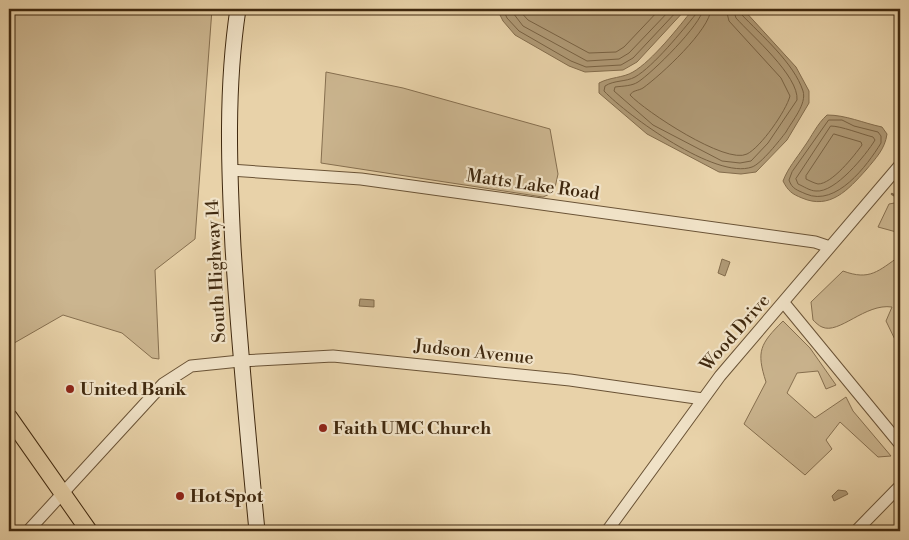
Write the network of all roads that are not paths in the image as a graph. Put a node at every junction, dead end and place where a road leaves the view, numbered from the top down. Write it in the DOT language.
graph roads {
  1 [pos="238,9"];
  2 [pos="900,165"];
  3 [pos="230,170"];
  4 [pos="830,247"];
  5 [pos="784,303"];
  6 [pos="240,361"];
  7 [pos="702,399"];
  8 [pos="9,417"];
  9 [pos="900,444"];
  10 [pos="900,486"];
  11 [pos="62,494"];
  12 [pos="28,531"];
  13 [pos="89,531"];
  14 [pos="257,531"];
  15 [pos="607,531"];
  16 [pos="856,531"];
  1 -- 3 [label="main road, South Highway 14"];
  2 -- 4 [label="street, Wood Drive"];
  3 -- 4 [label="street, Matts Lake Road"];
  3 -- 6 [label="main road, South Highway 14"];
  4 -- 5 [label="street, Wood Drive"];
  5 -- 7 [label="street, Wood Drive"];
  5 -- 9 [label="street"];
  6 -- 7 [label="street, Judson Avenue"];
  6 -- 11 [label="street, Judson Avenue"];
  6 -- 14 [label="main road, South Highway 14"];
  7 -- 15 [label="street, Wood Drive"];
  8 -- 11 [label="main road"];
  10 -- 16 [label="street"];
  11 -- 12 [label="street, Judson Avenue"];
  11 -- 13 [label="main road"];
}
